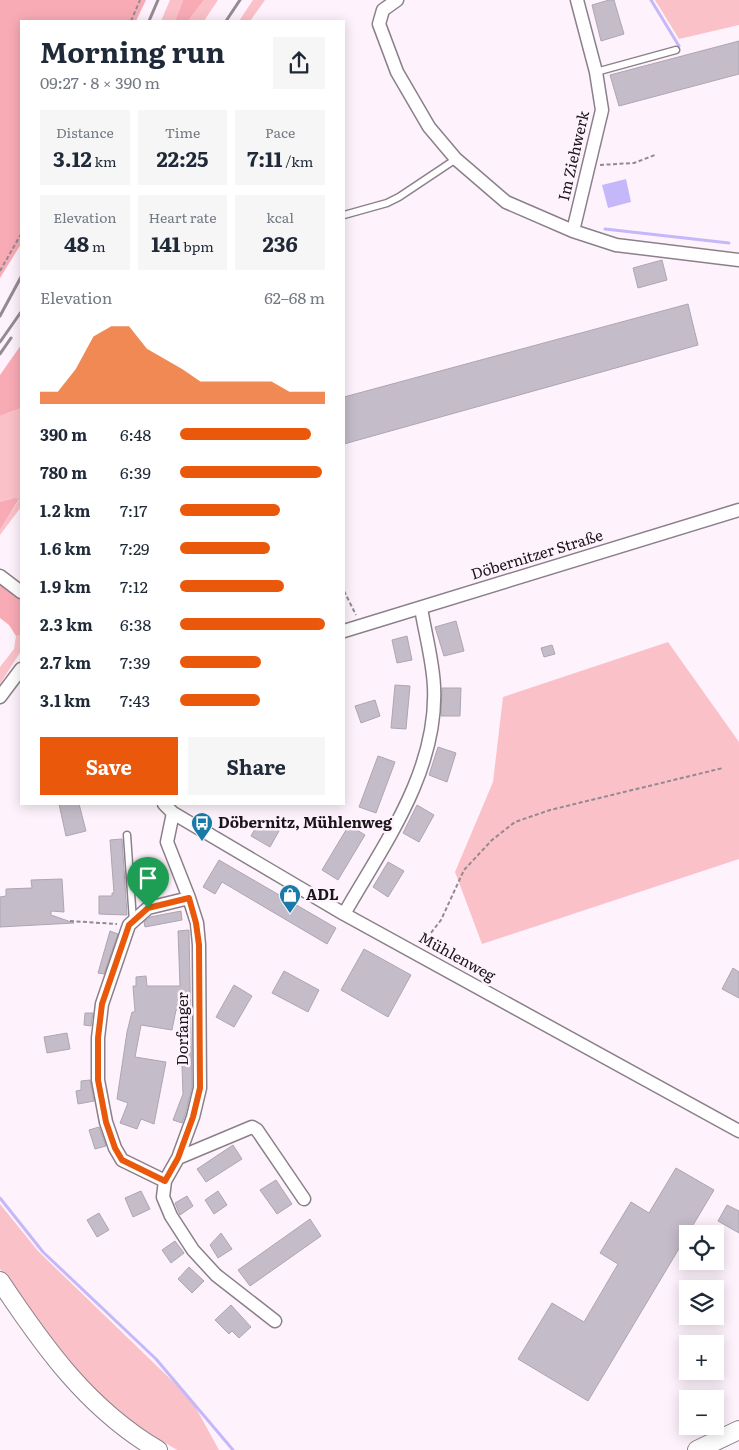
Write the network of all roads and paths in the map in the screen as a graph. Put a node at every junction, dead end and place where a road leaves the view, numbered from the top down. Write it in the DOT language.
graph roads {
  1 [pos="140,0"];
  2 [pos="397,0"];
  3 [pos="577,0"];
  4 [pos="131,20"];
  5 [pos="676,50"];
  6 [pos="596,72"];
  7 [pos="655,155"];
  8 [pos="456,159"];
  9 [pos="588,167"];
  10 [pos="345,215"];
  11 [pos="573,232"];
  12 [pos="20,236"];
  13 [pos="739,260"];
  14 [pos="0,271"];
  15 [pos="739,510"];
  16 [pos="0,576"];
  17 [pos="20,591"];
  18 [pos="345,593"];
  19 [pos="421,608"];
  20 [pos="362,626"];
  21 [pos="345,631"];
  22 [pos="20,670"];
  23 [pos="0,698"];
  24 [pos="724,768"];
  25 [pos="165,805"];
  26 [pos="173,813"];
  27 [pos="126,835"];
  28 [pos="189,898"];
  29 [pos="344,914"];
  30 [pos="70,921"];
  31 [pos="131,923"];
  32 [pos="416,953"];
  33 [pos="737,1126"];
  34 [pos="178,1158"];
  35 [pos="165,1181"];
  36 [pos="304,1199"];
  37 [pos="0,1281"];
  38 [pos="275,1321"];
  39 [pos="739,1430"];
  40 [pos="158,1450"];
  41 [pos="697,1450"];
  1 -- 4 [label="path"];
  2 -- 8 [label="street"];
  3 -- 6 [label="street, Im Ziehwerk"];
  5 -- 6 [label="lane"];
  6 -- 9 [label="street, Im Ziehwerk"];
  7 -- 9 [label="path"];
  8 -- 10 [label="lane"];
  8 -- 11 [label="street"];
  9 -- 11 [label="street, Im Ziehwerk"];
  11 -- 13 [label="street"];
  12 -- 14 [label="path"];
  15 -- 19 [label="street, Döbernitzer Straße"];
  16 -- 17 [label="street"];
  18 -- 20 [label="path"];
  19 -- 20 [label="street, Döbernitzer Straße"];
  19 -- 29 [label="street"];
  20 -- 21 [label="street, Döbernitzer Straße"];
  22 -- 23 [label="street"];
  24 -- 32 [label="path"];
  25 -- 26 [label="street, Mühlenweg"];
  26 -- 28 [label="street, Dorfanger"];
  26 -- 29 [label="street, Mühlenweg"];
  27 -- 31 [label="lane"];
  28 -- 31 [label="street"];
  28 -- 34 [label="street, Dorfanger"];
  29 -- 32 [label="street, Mühlenweg"];
  30 -- 31 [label="path"];
  31 -- 35 [label="street"];
  32 -- 33 [label="street, Mühlenweg"];
  34 -- 35 [label="street, Dorfanger"];
  34 -- 36 [label="street"];
  35 -- 38 [label="street"];
  37 -- 40 [label="main road"];
  39 -- 41 [label="main road"];
}
